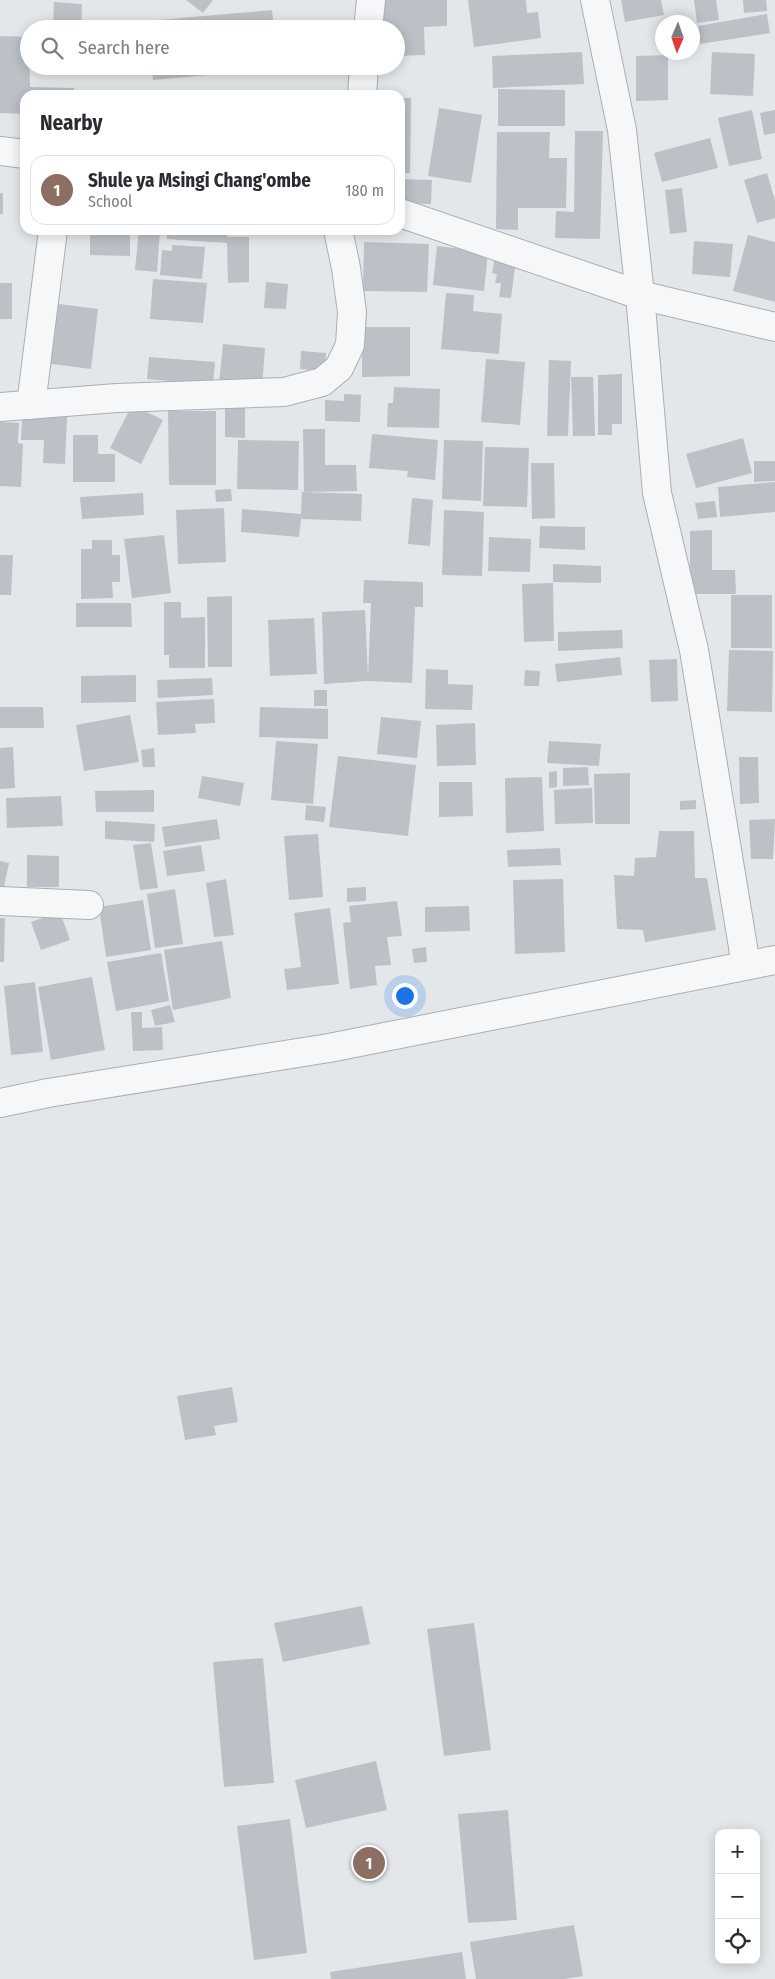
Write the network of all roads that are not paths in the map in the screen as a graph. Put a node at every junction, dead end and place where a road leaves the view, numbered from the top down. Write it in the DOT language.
graph roads {
  1 [pos="371,0"];
  2 [pos="595,0"];
  3 [pos="369,20"];
  4 [pos="363,75"];
  5 [pos="362,90"];
  6 [pos="0,151"];
  7 [pos="20,153"];
  8 [pos="405,215"];
  9 [pos="52,235"];
  10 [pos="339,235"];
  11 [pos="640,295"];
  12 [pos="774,331"];
  13 [pos="31,405"];
  14 [pos="0,407"];
  15 [pos="0,901"];
  16 [pos="89,905"];
  17 [pos="775,960"];
  18 [pos="746,965"];
  19 [pos="0,1103"];
  1 -- 3 [label="street"];
  2 -- 11 [label="street"];
  4 -- 5 [label="street"];
  6 -- 7 [label="street"];
  8 -- 11 [label="street"];
  9 -- 13 [label="street"];
  10 -- 13 [label="street"];
  11 -- 12 [label="street"];
  11 -- 18 [label="street"];
  13 -- 14 [label="street"];
  15 -- 16 [label="street"];
  17 -- 18 [label="street"];
  18 -- 19 [label="street"];
}
